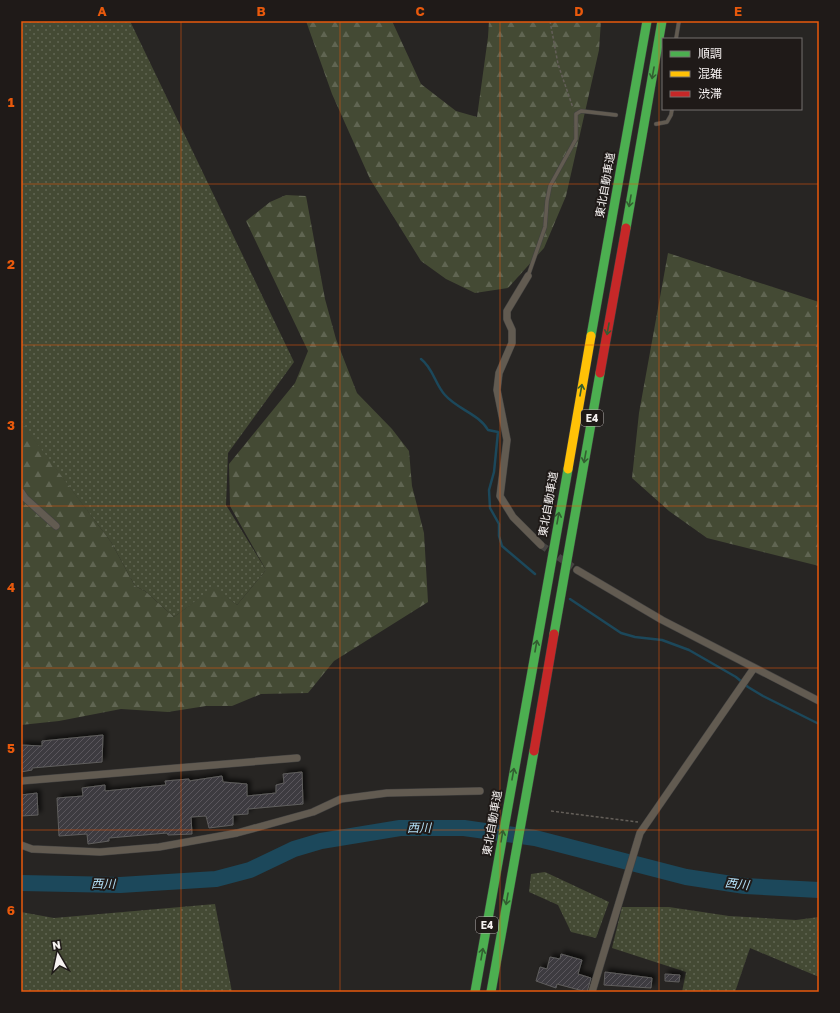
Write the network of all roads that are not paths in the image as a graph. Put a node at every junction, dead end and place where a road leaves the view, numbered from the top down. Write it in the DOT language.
graph roads {
  1 [pos="647,21"];
  2 [pos="662,21"];
  3 [pos="679,21"];
  4 [pos="676,38"];
  5 [pos="672,110"];
  6 [pos="616,115"];
  7 [pos="656,124"];
  8 [pos="528,276"];
  9 [pos="21,492"];
  10 [pos="56,526"];
  11 [pos="541,545"];
  12 [pos="577,570"];
  13 [pos="754,668"];
  14 [pos="819,701"];
  15 [pos="297,758"];
  16 [pos="21,780"];
  17 [pos="480,792"];
  18 [pos="21,845"];
  19 [pos="475,992"];
  20 [pos="491,992"];
  21 [pos="592,992"];
  19 -- 1 [label="highway, 東北自動車道 / E4, one-way"];
  2 -- 20 [label="highway, E4, one-way"];
  3 -- 4 [label="lane"];
  5 -- 7 [label="lane"];
  6 -- 8 [label="lane"];
  8 -- 11 [label="street"];
  9 -- 10 [label="street"];
  12 -- 13 [label="street"];
  13 -- 14 [label="street"];
  13 -- 21 [label="street"];
  15 -- 16 [label="street"];
  17 -- 18 [label="street"];
}
